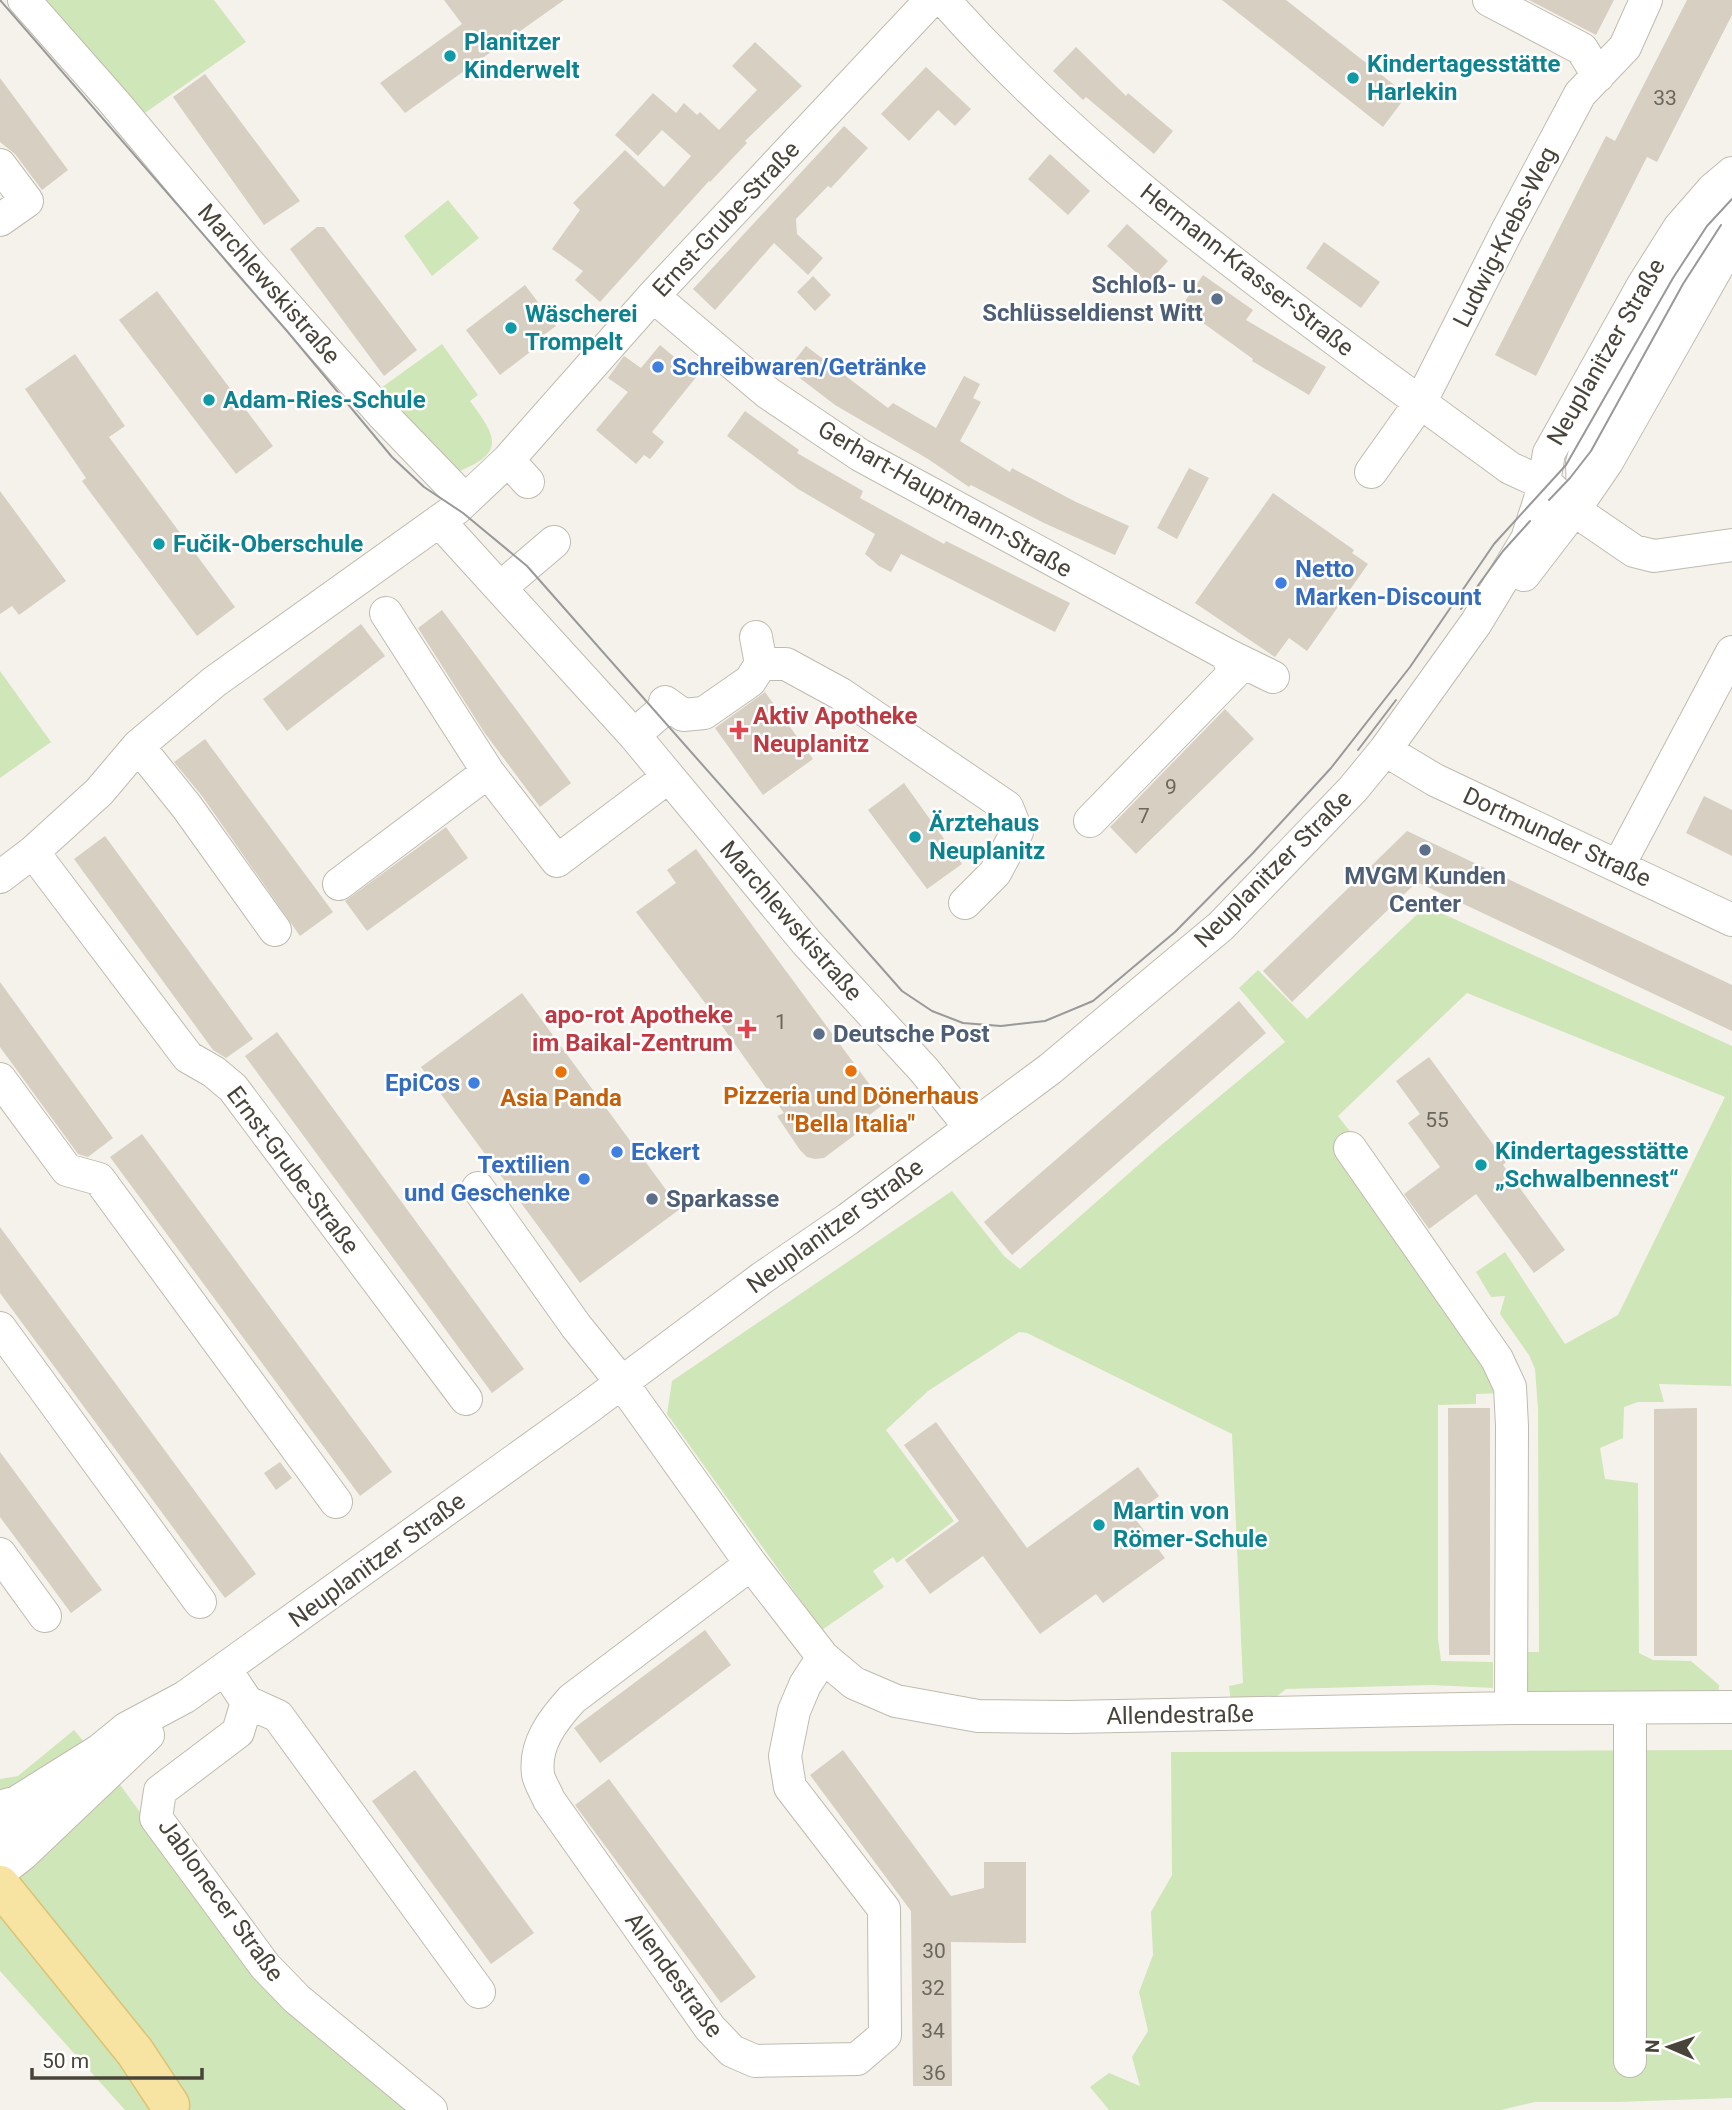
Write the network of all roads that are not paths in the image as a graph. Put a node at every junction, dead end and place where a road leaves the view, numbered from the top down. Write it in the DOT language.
graph roads {
  1 [pos="24,0"];
  2 [pos="931,0"];
  3 [pos="944,0"];
  4 [pos="1489,0"];
  5 [pos="1646,0"];
  6 [pos="1598,76"];
  7 [pos="0,165"];
  8 [pos="1732,173"];
  9 [pos="1732,205"];
  10 [pos="0,220"];
  11 [pos="1732,241"];
  12 [pos="653,296"];
  13 [pos="1420,403"];
  14 [pos="1584,450"];
  15 [pos="1371,472"];
  16 [pos="1543,482"];
  17 [pos="465,500"];
  18 [pos="1578,503"];
  19 [pos="439,521"];
  20 [pos="554,542"];
  21 [pos="1732,545"];
  22 [pos="500,588"];
  23 [pos="386,613"];
  24 [pos="1476,623"];
  25 [pos="1732,652"];
  26 [pos="1226,654"];
  27 [pos="1273,677"];
  28 [pos="634,735"];
  29 [pos="138,746"];
  30 [pos="1385,750"];
  31 [pos="488,772"];
  32 [pos="667,778"];
  33 [pos="1090,821"];
  34 [pos="33,852"];
  35 [pos="1619,865"];
  36 [pos="0,877"];
  37 [pos="339,884"];
  38 [pos="965,903"];
  39 [pos="1732,920"];
  40 [pos="275,930"];
  41 [pos="0,1079"];
  42 [pos="970,1127"];
  43 [pos="1350,1148"];
  44 [pos="478,1188"];
  45 [pos="0,1328"];
  46 [pos="622,1383"];
  47 [pos="466,1399"];
  48 [pos="336,1502"];
  49 [pos="0,1554"];
  50 [pos="751,1564"];
  51 [pos="200,1602"];
  52 [pos="45,1616"];
  53 [pos="823,1657"];
  54 [pos="225,1669"];
  55 [pos="185,1697"];
  56 [pos="247,1702"];
  57 [pos="1732,1707"];
  58 [pos="1511,1708"];
  59 [pos="1630,1708"];
  60 [pos="100,1750"];
  61 [pos="0,1807"];
  62 [pos="0,1841"];
  63 [pos="0,1872"];
  64 [pos="0,1885"];
  65 [pos="0,1916"];
  66 [pos="479,1992"];
  67 [pos="1630,2061"];
  68 [pos="172,2107"];
  69 [pos="431,2110"];
  1 -- 17 [label="street, Marchlewskistraße"];
  2 -- 12 [label="street, Ernst-Grube-Straße"];
  3 -- 13 [label="street, Hermann-Krasser-Straße"];
  4 -- 6 [label="street"];
  5 -- 6 [label="street, Ludwig-Krebs-Weg"];
  6 -- 13 [label="street, Ludwig-Krebs-Weg"];
  7 -- 10 [label="street"];
  8 -- 16 [label="street, Neuplanitzer Straße"];
  9 -- 14 [label="street"];
  11 -- 18 [label="street, Neuplanitzer Straße"];
  12 -- 17 [label="street, Ernst-Grube-Straße"];
  12 -- 26 [label="street, Gerhart-Hauptmann-Straße"];
  13 -- 15 [label="street, Ludwig-Krebs-Weg"];
  13 -- 16 [label="street, Hermann-Krasser-Straße"];
  14 -- 16 [label="street"];
  14 -- 18 [label="street"];
  16 -- 18 [label="street, Hermann-Krasser-Straße"];
  16 -- 24 [label="street, Neuplanitzer Straße"];
  17 -- 19 [label="street"];
  18 -- 21 [label="street, Hermann-Krasser-Straße"];
  18 -- 24 [label="street, Neuplanitzer Straße"];
  19 -- 22 [label="street, Marchlewskistraße"];
  19 -- 29 [label="street"];
  20 -- 22 [label="street"];
  22 -- 28 [label="street, Marchlewskistraße"];
  23 -- 31 [label="street"];
  24 -- 30 [label="street, Neuplanitzer Straße"];
  25 -- 35 [label="street"];
  26 -- 27 [label="street, Gerhart-Hauptmann-Straße"];
  26 -- 33 [label="street"];
  28 -- 32 [label="street, Marchlewskistraße"];
  28 -- 38 [label="street"];
  29 -- 34 [label="street"];
  29 -- 40 [label="street"];
  30 -- 35 [label="street, Dortmunder Straße"];
  30 -- 42 [label="street, Neuplanitzer Straße"];
  31 -- 32 [label="street"];
  31 -- 37 [label="street"];
  32 -- 42 [label="street, Marchlewskistraße"];
  34 -- 36 [label="street"];
  34 -- 47 [label="street, Ernst-Grube-Straße"];
  35 -- 39 [label="street, Dortmunder Straße"];
  41 -- 48 [label="street"];
  42 -- 46 [label="street, Neuplanitzer Straße"];
  43 -- 58 [label="street"];
  44 -- 46 [label="street, Allendestraße"];
  45 -- 51 [label="street"];
  46 -- 50 [label="street, Allendestraße"];
  46 -- 54 [label="street, Neuplanitzer Straße"];
  49 -- 52 [label="street"];
  50 -- 53 [label="street, Allendestraße"];
  50 -- 53 [label="street, Allendestraße"];
  53 -- 58 [label="street, Allendestraße"];
  54 -- 55 [label="street, Neuplanitzer Straße"];
  54 -- 56 [label="street"];
  55 -- 60 [label="street, Neuplanitzer Straße"];
  55 -- 63 [label="street, Neuplanitzer Straße"];
  56 -- 66 [label="street"];
  56 -- 69 [label="street, Jablonecer Straße"];
  57 -- 59 [label="street, Allendestraße"];
  58 -- 59 [label="street, Allendestraße"];
  59 -- 67 [label="street"];
  60 -- 61 [label="street, Neuplanitzer Straße"];
  60 -- 62 [label="street, Neuplanitzer Straße"];
  64 -- 68 [label="main road"];
  65 -- 68 [label="main road"];
}
